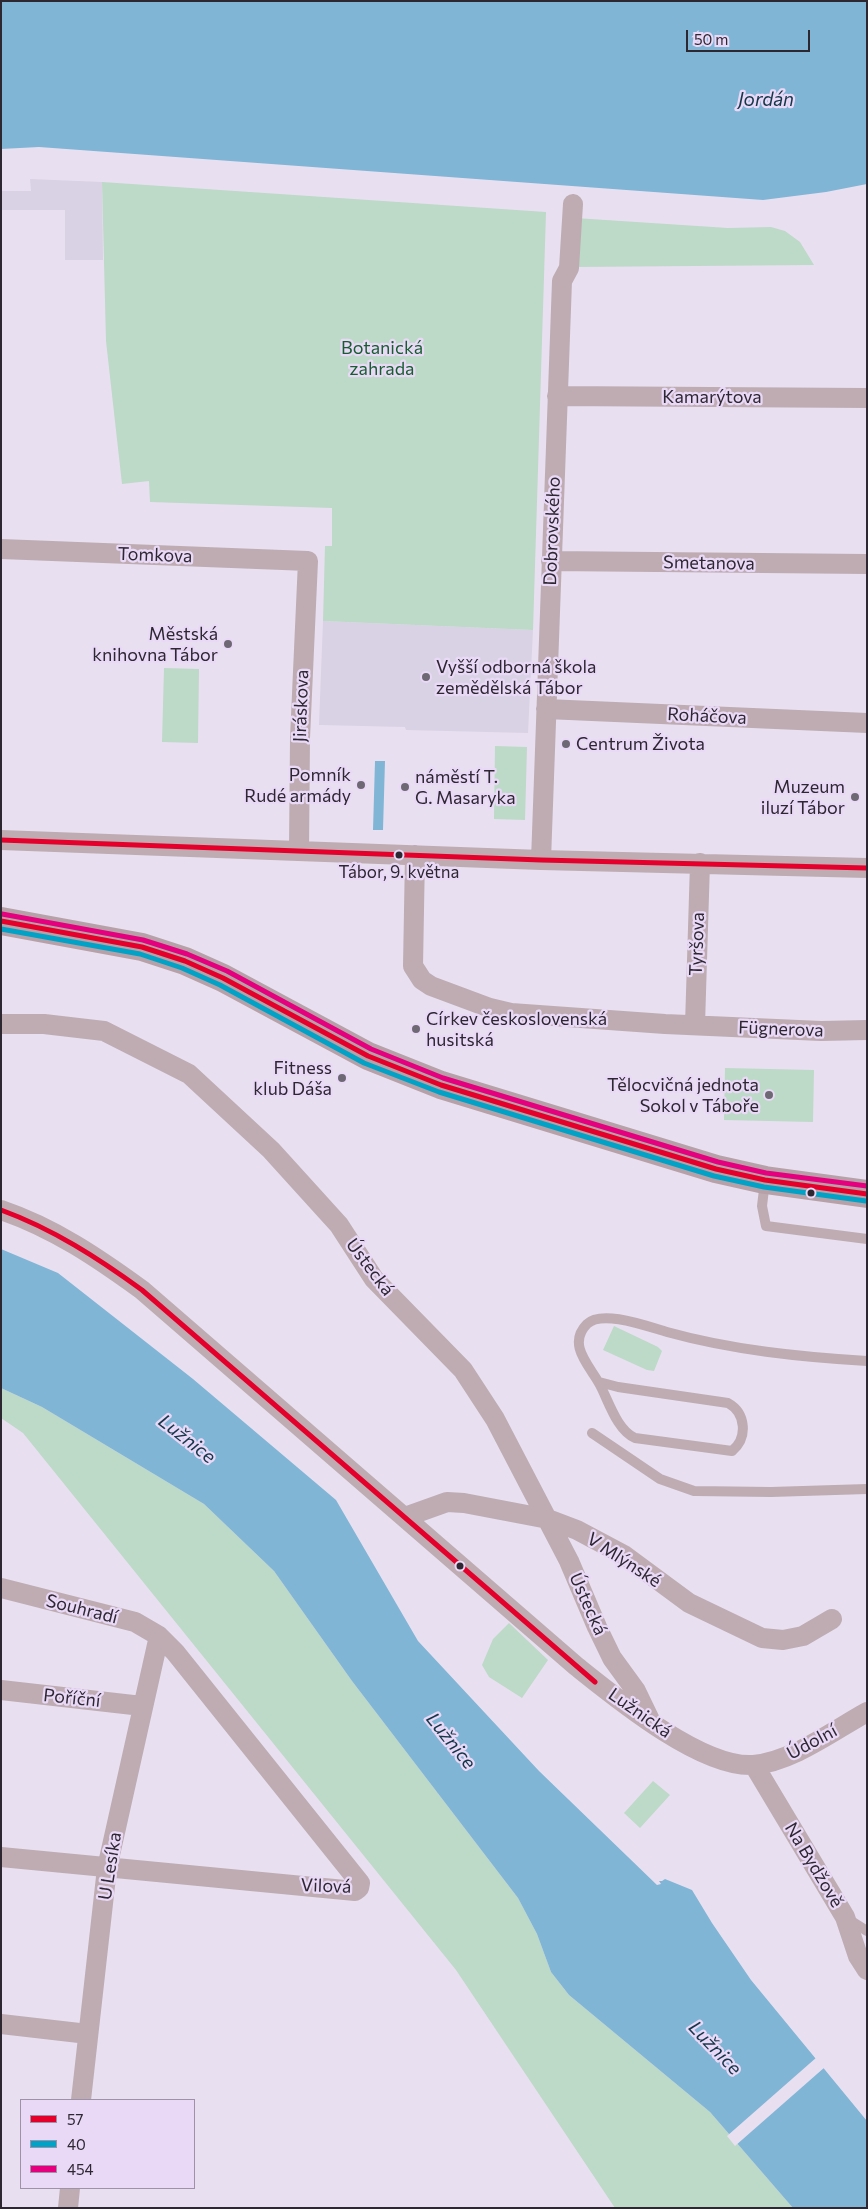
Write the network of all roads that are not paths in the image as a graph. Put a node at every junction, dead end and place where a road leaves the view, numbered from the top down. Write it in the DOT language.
graph roads {
  1 [pos="573,204"];
  2 [pos="557,396"];
  3 [pos="867,398"];
  4 [pos="1,549"];
  5 [pos="308,561"];
  6 [pos="551,561"];
  7 [pos="867,564"];
  8 [pos="546,708"];
  9 [pos="867,723"];
  10 [pos="1,840"];
  11 [pos="299,851"];
  12 [pos="415,855"];
  13 [pos="541,860"];
  14 [pos="700,862"];
  15 [pos="867,868"];
  16 [pos="1,921"];
  17 [pos="1,1024"];
  18 [pos="695,1025"];
  19 [pos="867,1030"];
  20 [pos="765,1180"];
  21 [pos="867,1194"];
  22 [pos="1,1210"];
  23 [pos="867,1239"];
  24 [pos="867,1361"];
  25 [pos="599,1382"];
  26 [pos="592,1433"];
  27 [pos="867,1489"];
  28 [pos="405,1516"];
  29 [pos="548,1519"];
  30 [pos="1,1588"];
  31 [pos="832,1620"];
  32 [pos="159,1636"];
  33 [pos="612,1658"];
  34 [pos="596,1682"];
  35 [pos="1,1690"];
  36 [pos="142,1706"];
  37 [pos="867,1712"];
  38 [pos="652,1722"];
  39 [pos="754,1765"];
  40 [pos="1,1857"];
  41 [pos="107,1868"];
  42 [pos="845,1917"];
  43 [pos="867,1932"];
  44 [pos="866,1968"];
  45 [pos="1,2024"];
  46 [pos="88,2034"];
  47 [pos="80,2099"];
  48 [pos="70,2189"];
  49 [pos="68,2208"];
  1 -- 2 [label="street, Dobrovského"];
  2 -- 3 [label="street, Kamarýtova"];
  2 -- 6 [label="street, Dobrovského"];
  4 -- 5 [label="street, Tomkova"];
  5 -- 11 [label="street, Jiráskova"];
  6 -- 7 [label="street, Smetanova"];
  6 -- 8 [label="street, Dobrovského"];
  8 -- 9 [label="street, Roháčova"];
  8 -- 13 [label="street, Dobrovského"];
  10 -- 11 [label="street"];
  11 -- 12 [label="street"];
  12 -- 13 [label="street"];
  12 -- 18 [label="street, Fügnerova"];
  13 -- 14 [label="street"];
  14 -- 15 [label="street"];
  14 -- 18 [label="street, Tyršova"];
  16 -- 20 [label="main road"];
  17 -- 29 [label="street, Ústecká"];
  18 -- 19 [label="street, Fügnerova"];
  20 -- 21 [label="main road"];
  20 -- 23 [label="lane"];
  22 -- 28 [label="street, Lužnická"];
  24 -- 25 [label="lane"];
  25 -- 25 [label="lane"];
  26 -- 27 [label="lane"];
  28 -- 29 [label="street, V Mlýnské"];
  28 -- 34 [label="street, Lužnická"];
  29 -- 31 [label="street, V Mlýnské"];
  29 -- 33 [label="street, Ústecká"];
  30 -- 32 [label="street, Souhradí"];
  32 -- 36 [label="street, U Lesíka"];
  32 -- 41 [label="street, Vilová"];
  33 -- 34 [label="street, Ústecká"];
  33 -- 38 [label="street, Ústecká"];
  34 -- 38 [label="street, Lužnická"];
  35 -- 36 [label="street, Poříční"];
  36 -- 41 [label="street, U Lesíka"];
  37 -- 39 [label="street, Údolní"];
  38 -- 39 [label="street, Lužnická"];
  39 -- 42 [label="street, Na Bydžově"];
  40 -- 41 [label="street, Vilová"];
  41 -- 46 [label="street, U Lesíka"];
  42 -- 43 [label="lane"];
  42 -- 44 [label="street, Na Bydžově"];
  45 -- 46 [label="street"];
  46 -- 47 [label="street, U Lesíka"];
  48 -- 49 [label="street"];
}
